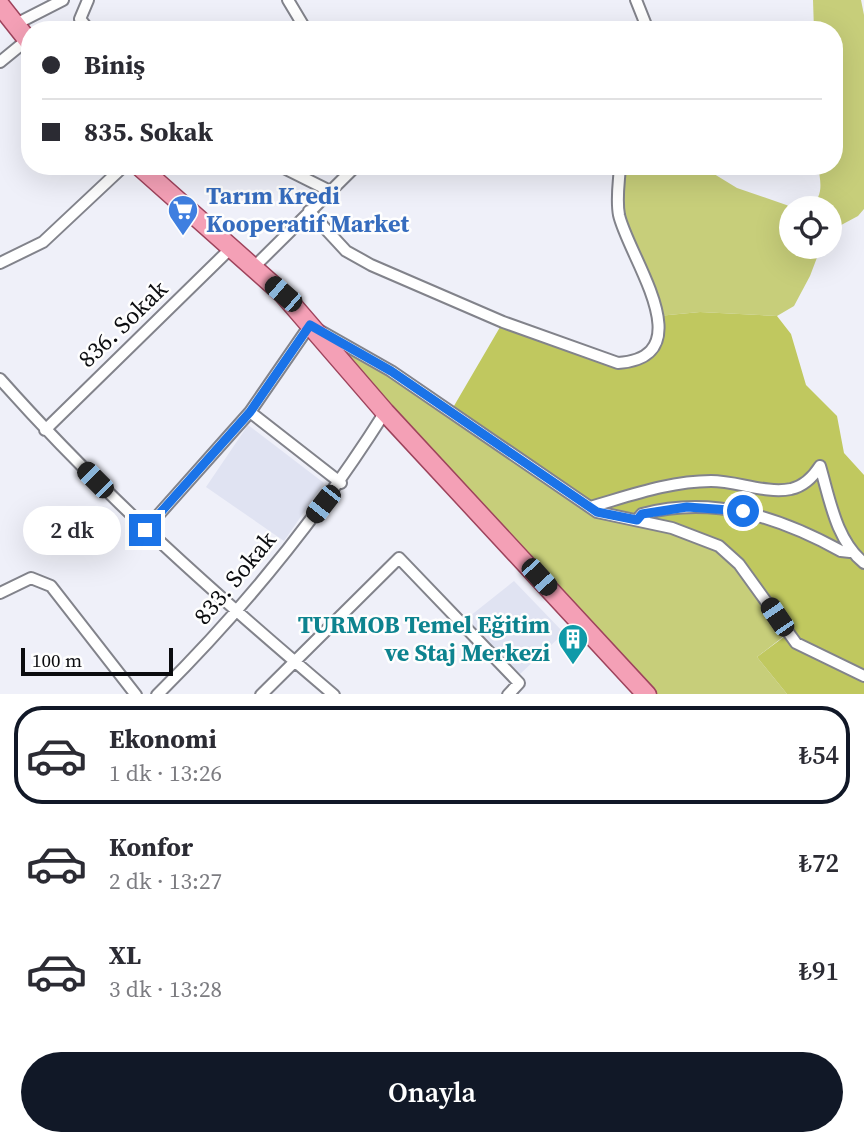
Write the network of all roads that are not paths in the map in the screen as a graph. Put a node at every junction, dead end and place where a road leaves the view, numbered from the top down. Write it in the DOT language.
graph roads {
  1 [pos="63,0"];
  2 [pos="88,0"];
  3 [pos="289,0"];
  4 [pos="636,0"];
  5 [pos="0,5"];
  6 [pos="21,21"];
  7 [pos="22,21"];
  8 [pos="82,21"];
  9 [pos="301,21"];
  10 [pos="644,21"];
  11 [pos="16,24"];
  12 [pos="21,31"];
  13 [pos="21,47"];
  14 [pos="0,62"];
  15 [pos="114,175"];
  16 [pos="149,175"];
  17 [pos="298,175"];
  18 [pos="347,175"];
  19 [pos="619,175"];
  20 [pos="330,191"];
  21 [pos="309,211"];
  22 [pos="230,248"];
  23 [pos="0,263"];
  24 [pos="253,268"];
  25 [pos="310,325"];
  26 [pos="0,379"];
  27 [pos="250,412"];
  28 [pos="386,412"];
  29 [pos="45,430"];
  30 [pos="341,483"];
  31 [pos="590,508"];
  32 [pos="637,520"];
  33 [pos="145,530"];
  34 [pos="850,552"];
  35 [pos="864,563"];
  36 [pos="0,593"];
  37 [pos="236,613"];
  38 [pos="296,662"];
  39 [pos="864,676"];
  40 [pos="135,694"];
  41 [pos="158,694"];
  42 [pos="262,694"];
  43 [pos="333,694"];
  44 [pos="509,694"];
  45 [pos="646,694"];
  1 -- 7 [label="street"];
  2 -- 8 [label="street"];
  3 -- 9 [label="street"];
  4 -- 10 [label="street"];
  5 -- 11 [label="main road"];
  6 -- 11 [label="street"];
  11 -- 12 [label="main road"];
  13 -- 14 [label="street"];
  15 -- 23 [label="street"];
  16 -- 22 [label="main road"];
  17 -- 20 [label="street"];
  18 -- 20 [label="street"];
  19 -- 21 [label="street"];
  20 -- 21 [label="street"];
  21 -- 24 [label="street"];
  22 -- 24 [label="main road"];
  22 -- 29 [label="street, 836. Sokak"];
  24 -- 25 [label="main road"];
  25 -- 27 [label="street"];
  25 -- 28 [label="main road"];
  25 -- 31 [label="street"];
  26 -- 29 [label="street"];
  27 -- 30 [label="street"];
  27 -- 33 [label="street"];
  28 -- 30 [label="street, 833. Sokak"];
  28 -- 45 [label="main road"];
  29 -- 33 [label="street"];
  30 -- 37 [label="street, 833. Sokak"];
  31 -- 32 [label="street"];
  31 -- 34 [label="street"];
  32 -- 34 [label="street"];
  32 -- 39 [label="street"];
  33 -- 37 [label="street"];
  34 -- 35 [label="street"];
  36 -- 40 [label="street"];
  37 -- 38 [label="street"];
  37 -- 41 [label="street, 833. Sokak"];
  38 -- 42 [label="street"];
  38 -- 43 [label="street"];
  38 -- 44 [label="street"];
}
